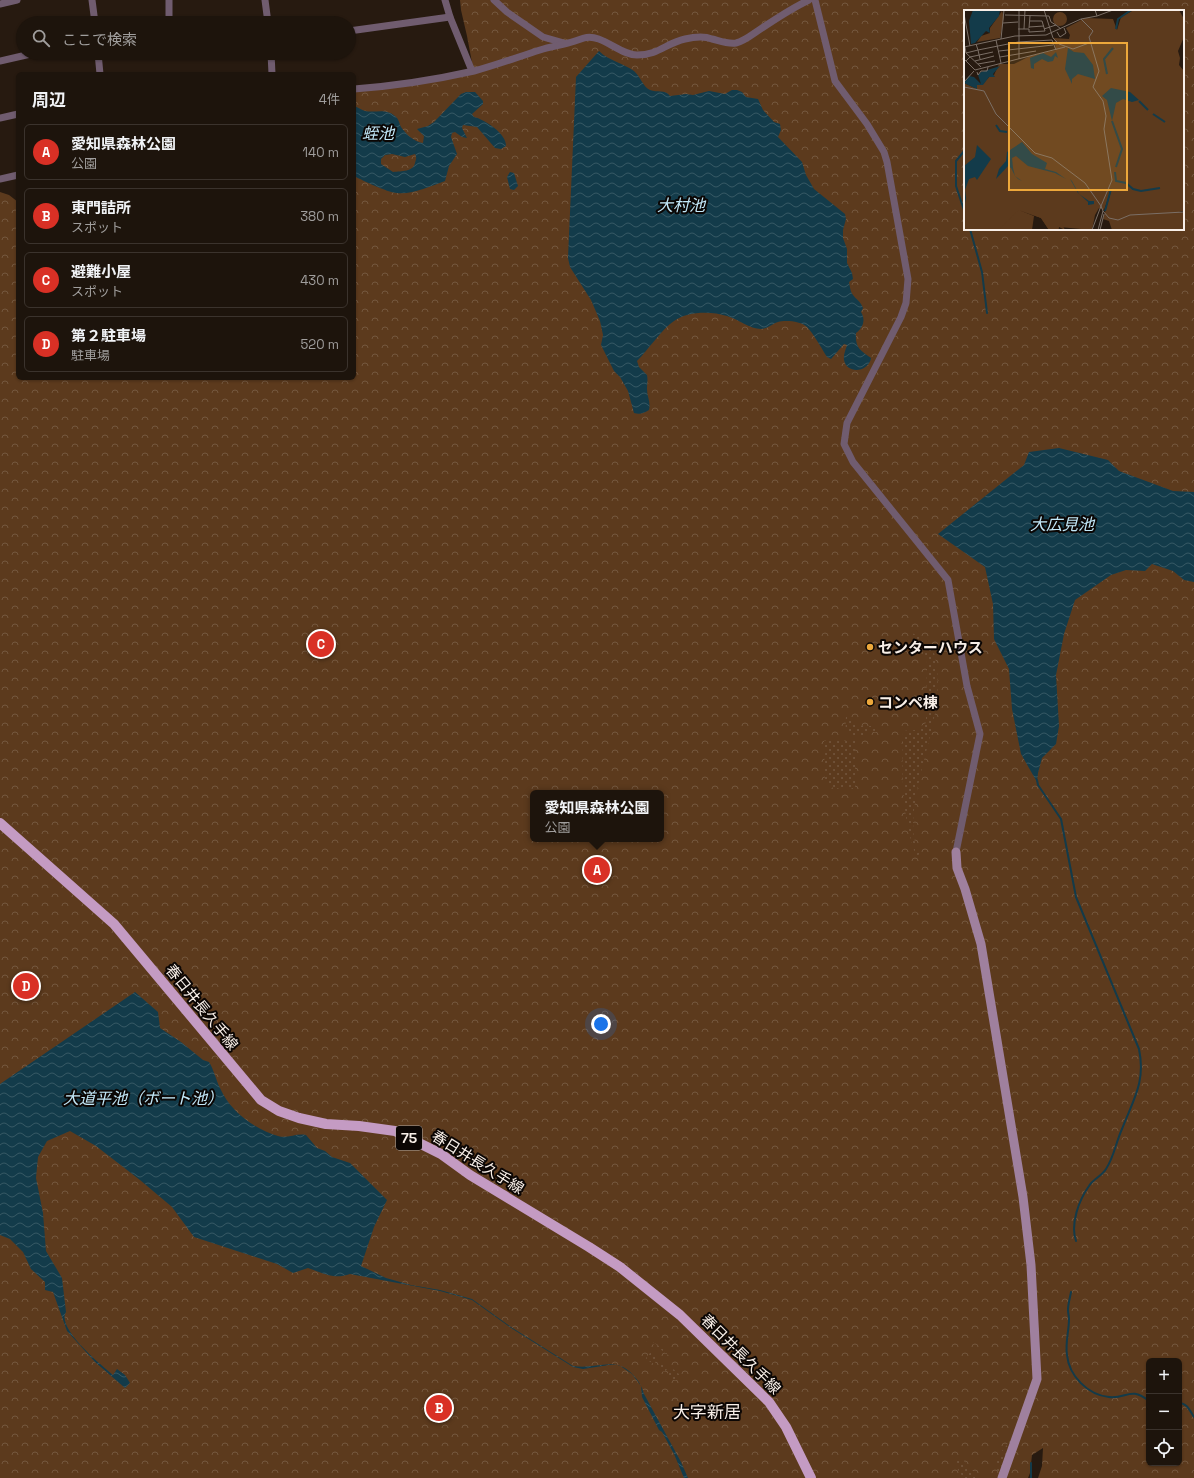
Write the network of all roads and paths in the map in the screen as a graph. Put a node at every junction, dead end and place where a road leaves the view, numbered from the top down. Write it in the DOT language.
graph roads {
  1 [pos="17,0"];
  2 [pos="92,0"];
  3 [pos="169,0"];
  4 [pos="265,0"];
  5 [pos="445,0"];
  6 [pos="494,0"];
  7 [pos="809,0"];
  8 [pos="815,0"];
  9 [pos="0,4"];
  10 [pos="94,16"];
  11 [pos="169,16"];
  12 [pos="267,16"];
  13 [pos="450,17"];
  14 [pos="356,30"];
  15 [pos="566,43"];
  16 [pos="16,57"];
  17 [pos="99,60"];
  18 [pos="271,60"];
  19 [pos="0,61"];
  20 [pos="472,71"];
  21 [pos="100,72"];
  22 [pos="272,72"];
  23 [pos="356,89"];
  24 [pos="16,114"];
  25 [pos="0,118"];
  26 [pos="16,175"];
  27 [pos="0,179"];
  28 [pos="0,823"];
  29 [pos="956,852"];
  30 [pos="811,1478"];
  31 [pos="1002,1478"];
  1 -- 9 [label="street"];
  2 -- 10 [label="street"];
  3 -- 11 [label="street"];
  4 -- 12 [label="street"];
  5 -- 13 [label="street"];
  6 -- 15 [label="street"];
  7 -- 15 [label="street"];
  8 -- 29 [label="street"];
  13 -- 14 [label="street"];
  13 -- 20 [label="street"];
  15 -- 20 [label="street"];
  16 -- 19 [label="street"];
  17 -- 21 [label="street"];
  18 -- 22 [label="street"];
  20 -- 23 [label="street"];
  24 -- 25 [label="street"];
  26 -- 27 [label="street"];
  28 -- 30 [label="main road, 春日井長久手線 / 75"];
  29 -- 31 [label="street"];
}
